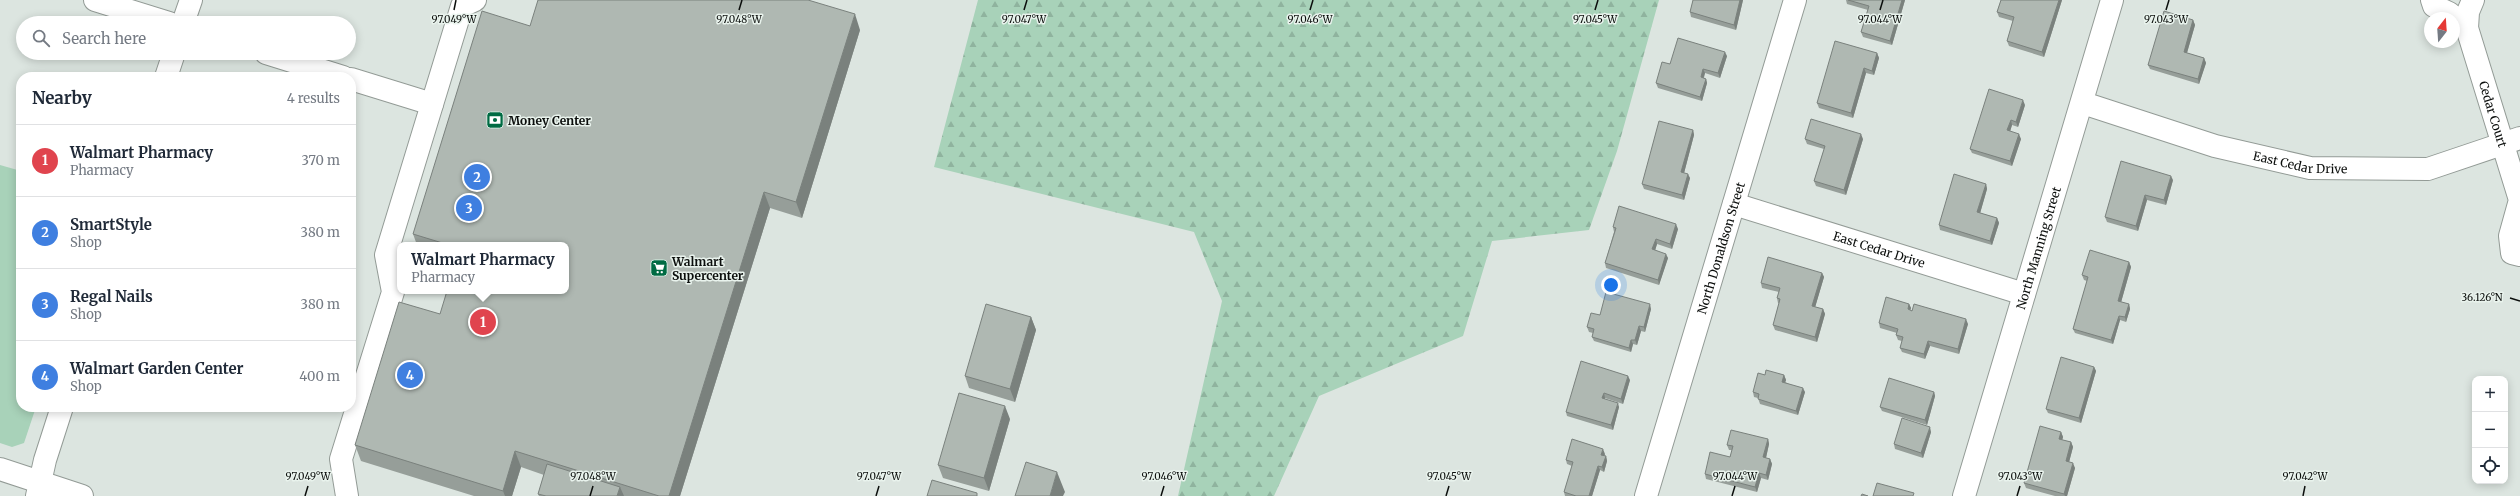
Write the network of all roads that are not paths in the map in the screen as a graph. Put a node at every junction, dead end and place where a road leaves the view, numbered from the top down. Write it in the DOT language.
graph roads {
  1 [pos="95,0"];
  2 [pos="190,0"];
  3 [pos="476,0"];
  4 [pos="1795,0"];
  5 [pos="2112,0"];
  6 [pos="2432,0"];
  7 [pos="2473,0"];
  8 [pos="146,16"];
  9 [pos="185,16"];
  10 [pos="2467,28"];
  11 [pos="172,60"];
  12 [pos="288,60"];
  13 [pos="168,72"];
  14 [pos="327,72"];
  15 [pos="356,81"];
  16 [pos="2083,103"];
  17 [pos="432,104"];
  18 [pos="2511,142"];
  19 [pos="2520,200"];
  20 [pos="1734,204"];
  21 [pos="2520,255"];
  22 [pos="2024,294"];
  23 [pos="356,411"];
  24 [pos="60,412"];
  25 [pos="356,412"];
  26 [pos="0,470"];
  27 [pos="39,490"];
  28 [pos="82,496"];
  29 [pos="347,496"];
  30 [pos="1646,496"];
  31 [pos="1964,496"];
  1 -- 8 [label="street"];
  2 -- 9 [label="street"];
  3 -- 17 [label="street"];
  4 -- 20 [label="street, North Donaldson Street"];
  5 -- 16 [label="street, North Manning Street"];
  6 -- 10 [label="street"];
  7 -- 10 [label="street"];
  10 -- 18 [label="street, Cedar Court"];
  11 -- 13 [label="street"];
  12 -- 14 [label="street"];
  15 -- 17 [label="street"];
  16 -- 18 [label="street, East Cedar Drive"];
  16 -- 22 [label="street, North Manning Street"];
  17 -- 23 [label="street"];
  18 -- 19 [label="street, Cedar Court"];
  19 -- 21 [label="street, Cedar Court"];
  20 -- 22 [label="street, East Cedar Drive"];
  20 -- 30 [label="street, North Donaldson Street"];
  22 -- 31 [label="street, North Manning Street"];
  24 -- 27 [label="street"];
  25 -- 29 [label="street"];
  26 -- 27 [label="street"];
  27 -- 28 [label="street"];
}
